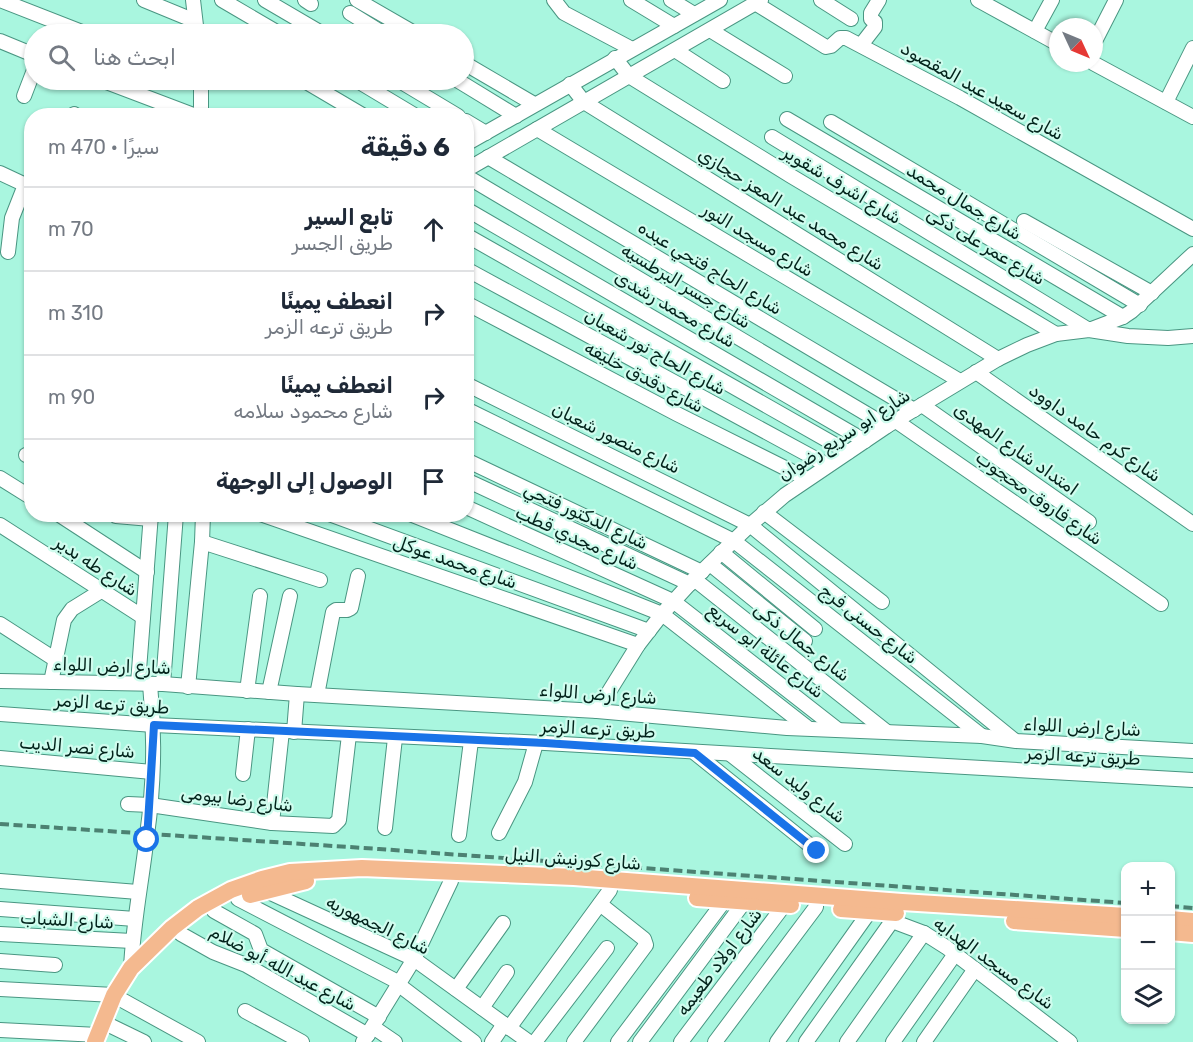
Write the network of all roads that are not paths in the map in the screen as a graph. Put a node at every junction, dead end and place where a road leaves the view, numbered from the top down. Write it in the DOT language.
graph roads {
  1 [pos="0,0"];
  2 [pos="144,0"];
  3 [pos="193,0"];
  4 [pos="222,0"];
  5 [pos="265,0"];
  6 [pos="357,0"];
  7 [pos="631,0"];
  8 [pos="671,0"];
  9 [pos="720,0"];
  10 [pos="821,0"];
  11 [pos="879,0"];
  12 [pos="978,0"];
  13 [pos="1052,0"];
  14 [pos="1116,0"];
  15 [pos="556,1"];
  16 [pos="758,2"];
  17 [pos="1004,6"];
  18 [pos="350,13"];
  19 [pos="694,14"];
  20 [pos="851,19"];
  21 [pos="61,24"];
  22 [pos="189,24"];
  23 [pos="196,24"];
  24 [pos="263,24"];
  25 [pos="306,24"];
  26 [pos="368,24"];
  27 [pos="399,24"];
  28 [pos="1103,25"];
  29 [pos="674,26"];
  30 [pos="710,30"];
  31 [pos="1035,31"];
  32 [pos="1049,39"];
  33 [pos="0,42"];
  34 [pos="861,45"];
  35 [pos="1193,48"];
  36 [pos="632,49"];
  37 [pos="675,50"];
  38 [pos="24,51"];
  39 [pos="615,58"];
  40 [pos="1103,68"];
  41 [pos="474,69"];
  42 [pos="629,76"];
  43 [pos="785,76"];
  44 [pos="723,81"];
  45 [pos="570,84"];
  46 [pos="26,90"];
  47 [pos="127,90"];
  48 [pos="201,90"];
  49 [pos="320,90"];
  50 [pos="373,90"];
  51 [pos="415,90"];
  52 [pos="471,90"];
  53 [pos="24,96"];
  54 [pos="584,102"];
  55 [pos="1166,102"];
  56 [pos="534,104"];
  57 [pos="175,108"];
  58 [pos="201,108"];
  59 [pos="350,108"];
  60 [pos="403,108"];
  61 [pos="445,108"];
  62 [pos="1193,117"];
  63 [pos="511,119"];
  64 [pos="787,119"];
  65 [pos="831,122"];
  66 [pos="474,125"];
  67 [pos="537,129"];
  68 [pos="486,132"];
  69 [pos="772,137"];
  70 [pos="474,139"];
  71 [pos="520,139"];
  72 [pos="488,157"];
  73 [pos="474,165"];
  74 [pos="0,173"];
  75 [pos="474,181"];
  76 [pos="24,185"];
  77 [pos="24,195"];
  78 [pos="474,214"];
  79 [pos="1024,221"];
  80 [pos="1193,229"];
  81 [pos="474,241"];
  82 [pos="8,252"];
  83 [pos="1193,254"];
  84 [pos="474,273"];
  85 [pos="1152,293"];
  86 [pos="1140,304"];
  87 [pos="474,307"];
  88 [pos="1123,317"];
  89 [pos="1089,330"];
  90 [pos="1056,334"];
  91 [pos="1193,336"];
  92 [pos="998,359"];
  93 [pos="976,372"];
  94 [pos="960,381"];
  95 [pos="474,388"];
  96 [pos="918,407"];
  97 [pos="474,414"];
  98 [pos="892,424"];
  99 [pos="865,441"];
  100 [pos="848,452"];
  101 [pos="474,464"];
  102 [pos="827,465"];
  103 [pos="0,478"];
  104 [pos="807,479"];
  105 [pos="474,483"];
  106 [pos="24,493"];
  107 [pos="474,511"];
  108 [pos="764,512"];
  109 [pos="69,522"];
  110 [pos="151,522"];
  111 [pos="175,522"];
  112 [pos="203,522"];
  113 [pos="283,522"];
  114 [pos="351,522"];
  115 [pos="430,522"];
  116 [pos="1089,522"];
  117 [pos="1193,524"];
  118 [pos="0,525"];
  119 [pos="750,525"];
  120 [pos="734,541"];
  121 [pos="202,542"];
  122 [pos="721,552"];
  123 [pos="147,572"];
  124 [pos="699,575"];
  125 [pos="358,576"];
  126 [pos="320,580"];
  127 [pos="101,591"];
  128 [pos="260,596"];
  129 [pos="290,596"];
  130 [pos="673,601"];
  131 [pos="882,602"];
  132 [pos="1161,604"];
  133 [pos="662,614"];
  134 [pos="827,614"];
  135 [pos="143,617"];
  136 [pos="0,624"];
  137 [pos="815,629"];
  138 [pos="648,631"];
  139 [pos="805,641"];
  140 [pos="638,645"];
  141 [pos="791,656"];
  142 [pos="56,660"];
  143 [pos="0,675"];
  144 [pos="7,681"];
  145 [pos="51,682"];
  146 [pos="150,684"];
  147 [pos="188,687"];
  148 [pos="247,691"];
  149 [pos="269,692"];
  150 [pos="297,694"];
  151 [pos="317,695"];
  152 [pos="597,711"];
  153 [pos="0,714"];
  154 [pos="154,725"];
  155 [pos="808,728"];
  156 [pos="248,729"];
  157 [pos="837,729"];
  158 [pos="288,732"];
  159 [pos="887,732"];
  160 [pos="349,735"];
  161 [pos="982,736"];
  162 [pos="395,738"];
  163 [pos="471,741"];
  164 [pos="1016,741"];
  165 [pos="536,743"];
  166 [pos="1193,751"];
  167 [pos="695,753"];
  168 [pos="730,754"];
  169 [pos="0,758"];
  170 [pos="152,772"];
  171 [pos="243,774"];
  172 [pos="1193,780"];
  173 [pos="128,804"];
  174 [pos="150,806"];
  175 [pos="272,823"];
  176 [pos="385,828"];
  177 [pos="499,833"];
  178 [pos="459,835"];
  179 [pos="845,844"];
  180 [pos="817,851"];
  181 [pos="0,881"];
  182 [pos="451,881"];
  183 [pos="264,890"];
  184 [pos="610,890"];
  185 [pos="138,892"];
  186 [pos="238,899"];
  187 [pos="725,900"];
  188 [pos="745,901"];
  189 [pos="600,904"];
  190 [pos="785,904"];
  191 [pos="816,906"];
  192 [pos="0,909"];
  193 [pos="214,911"];
  194 [pos="870,911"];
  195 [pos="1121,916"];
  196 [pos="895,917"];
  197 [pos="135,919"];
  198 [pos="1175,919"];
  199 [pos="1193,921"];
  200 [pos="503,923"];
  201 [pos="1121,929"];
  202 [pos="1175,932"];
  203 [pos="924,933"];
  204 [pos="0,934"];
  205 [pos="181,934"];
  206 [pos="1193,934"];
  207 [pos="132,941"];
  208 [pos="607,948"];
  209 [pos="955,954"];
  210 [pos="414,959"];
  211 [pos="0,961"];
  212 [pos="55,965"];
  213 [pos="131,968"];
  214 [pos="975,969"];
  215 [pos="507,972"];
  216 [pos="399,984"];
  217 [pos="0,989"];
  218 [pos="456,989"];
  219 [pos="118,998"];
  220 [pos="482,1008"];
  221 [pos="245,1011"];
  222 [pos="506,1026"];
  223 [pos="0,1030"];
  224 [pos="371,1030"];
  225 [pos="102,1036"];
  226 [pos="457,1037"];
  227 [pos="1061,1040"];
  228 [pos="144,1042"];
  229 [pos="198,1042"];
  230 [pos="302,1042"];
  231 [pos="395,1042"];
  232 [pos="474,1042"];
  233 [pos="492,1042"];
  234 [pos="529,1042"];
  235 [pos="535,1042"];
  236 [pos="574,1042"];
  237 [pos="618,1042"];
  238 [pos="640,1042"];
  239 [pos="681,1042"];
  240 [pos="715,1042"];
  241 [pos="777,1042"];
  242 [pos="806,1042"];
  243 [pos="847,1042"];
  244 [pos="893,1042"];
  245 [pos="924,1042"];
  1 -- 21 [label="street"];
  2 -- 22 [label="street"];
  3 -- 23 [label="street"];
  4 -- 24 [label="street"];
  5 -- 25 [label="street"];
  6 -- 27 [label="street"];
  7 -- 29 [label="street"];
  8 -- 19 [label="street"];
  9 -- 19 [label="street"];
  10 -- 20 [label="street"];
  11 -- 34 [label="street"];
  12 -- 17 [label="street"];
  13 -- 31 [label="street"];
  14 -- 28 [label="street"];
  15 -- 36 [label="street"];
  16 -- 30 [label="street"];
  16 -- 34 [label="street, شارع سعيد عبد المقصود"];
  17 -- 31 [label="street"];
  18 -- 26 [label="street"];
  19 -- 29 [label="street"];
  29 -- 36 [label="street"];
  30 -- 37 [label="street"];
  30 -- 43 [label="street"];
  31 -- 32 [label="street"];
  33 -- 38 [label="street"];
  34 -- 80 [label="street, شارع سعيد عبد المقصود"];
  35 -- 55 [label="street"];
  36 -- 39 [label="street"];
  37 -- 42 [label="street"];
  37 -- 44 [label="street"];
  39 -- 42 [label="street, شارع اشرف شقوير"];
  39 -- 45 [label="street"];
  40 -- 55 [label="street"];
  41 -- 56 [label="street"];
  42 -- 54 [label="street"];
  42 -- 90 [label="street, شارع اشرف شقوير"];
  45 -- 54 [label="street, شارع محمد عبد المعز حجازي"];
  45 -- 56 [label="street"];
  46 -- 53 [label="street"];
  47 -- 57 [label="street"];
  48 -- 58 [label="street"];
  49 -- 59 [label="street"];
  50 -- 60 [label="street"];
  51 -- 61 [label="street"];
  52 -- 63 [label="street"];
  54 -- 67 [label="street"];
  54 -- 92 [label="street, شارع محمد عبد المعز حجازي"];
  55 -- 62 [label="street"];
  56 -- 63 [label="street"];
  63 -- 68 [label="street"];
  63 -- 71 [label="street"];
  64 -- 88 [label="street, شارع جمال محمد"];
  65 -- 86 [label="street"];
  66 -- 68 [label="street"];
  67 -- 71 [label="street"];
  67 -- 94 [label="street, شارع مسجد النور"];
  68 -- 70 [label="street"];
  69 -- 89 [label="street, شارع عمر على ذكى"];
  71 -- 72 [label="street"];
  72 -- 73 [label="street"];
  72 -- 96 [label="street, شارع الحاج فتحي عبده"];
  74 -- 76 [label="street"];
  75 -- 98 [label="street, شارع جسر البرطسيه"];
  77 -- 82 [label="street"];
  78 -- 99 [label="street, شارع محمد رشدى"];
  79 -- 85 [label="street"];
  81 -- 100 [label="street"];
  83 -- 85 [label="street"];
  84 -- 102 [label="street, شارع الحاج نور شعبان"];
  85 -- 86 [label="street"];
  86 -- 88 [label="street"];
  87 -- 104 [label="street, شارع دقدق خليفه"];
  88 -- 89 [label="street"];
  89 -- 90 [label="street, شارع ابو سريع رضوان"];
  89 -- 91 [label="street, شارع ابو سريع رضوان"];
  90 -- 92 [label="street, شارع ابو سريع رضوان"];
  92 -- 93 [label="street, شارع ابو سريع رضوان"];
  93 -- 94 [label="street, شارع ابو سريع رضوان"];
  93 -- 117 [label="street, شارع كرم حامد داوود"];
  94 -- 96 [label="street, شارع ابو سريع رضوان"];
  95 -- 119 [label="street, شارع منصور شعبان"];
  96 -- 98 [label="street, شارع ابو سريع رضوان"];
  96 -- 116 [label="street, امتداد شارع المهدى"];
  97 -- 120 [label="street, شارع حسنى فرج"];
  98 -- 99 [label="street, شارع ابو سريع رضوان"];
  98 -- 132 [label="street, شارع فاروق محجوب"];
  99 -- 100 [label="street, شارع ابو سريع رضوان"];
  100 -- 102 [label="street, شارع ابو سريع رضوان"];
  101 -- 124 [label="street"];
  102 -- 104 [label="street, شارع ابو سريع رضوان"];
  103 -- 106 [label="street"];
  104 -- 108 [label="street, شارع ابو سريع رضوان"];
  105 -- 124 [label="street, شارع الدكتور فتحي"];
  107 -- 130 [label="street, شارع مجدي قطب"];
  108 -- 119 [label="street, شارع ابو سريع رضوان"];
  108 -- 131 [label="street"];
  109 -- 123 [label="street"];
  110 -- 123 [label="street"];
  111 -- 146 [label="street"];
  112 -- 121 [label="street"];
  113 -- 140 [label="street, شارع محمد عوكل"];
  114 -- 138 [label="street"];
  115 -- 133 [label="street"];
  118 -- 127 [label="street, شارع طه بدير"];
  119 -- 120 [label="street, شارع ابو سريع رضوان"];
  119 -- 164 [label="street, شارع منصور شعبان"];
  120 -- 122 [label="street, شارع ابو سريع رضوان"];
  120 -- 134 [label="street, شارع حسنى فرج"];
  121 -- 126 [label="street"];
  121 -- 147 [label="street"];
  122 -- 124 [label="street, شارع ابو سريع رضوان"];
  122 -- 137 [label="street"];
  123 -- 135 [label="street"];
  124 -- 130 [label="street, شارع ابو سريع رضوان"];
  124 -- 139 [label="street"];
  124 -- 141 [label="street, شارع جمال ذكى"];
  125 -- 151 [label="street"];
  127 -- 135 [label="street, شارع طه بدير"];
  127 -- 142 [label="street"];
  128 -- 148 [label="street"];
  129 -- 149 [label="street"];
  130 -- 133 [label="street, شارع ابو سريع رضوان"];
  130 -- 157 [label="street, شارع عائلة ابو سريع"];
  133 -- 138 [label="street, شارع ابو سريع رضوان"];
  133 -- 155 [label="street"];
  134 -- 137 [label="street"];
  134 -- 161 [label="street, شارع حسنى فرج"];
  135 -- 146 [label="street"];
  136 -- 142 [label="street"];
  137 -- 139 [label="street"];
  138 -- 140 [label="street, شارع ابو سريع رضوان"];
  139 -- 141 [label="street"];
  140 -- 152 [label="street, شارع ابو سريع رضوان"];
  141 -- 159 [label="street, شارع جمال ذكى"];
  142 -- 145 [label="street"];
  143 -- 144 [label="street"];
  144 -- 145 [label="street, شارع ارض اللواء"];
  145 -- 146 [label="street, شارع ارض اللواء"];
  146 -- 147 [label="street, شارع ارض اللواء"];
  146 -- 154 [label="street"];
  147 -- 148 [label="street, شارع ارض اللواء"];
  148 -- 149 [label="street, شارع ارض اللواء"];
  149 -- 150 [label="street, شارع ارض اللواء"];
  150 -- 151 [label="street, شارع ارض اللواء"];
  150 -- 158 [label="street"];
  151 -- 152 [label="street, شارع ارض اللواء"];
  152 -- 155 [label="street, شارع ارض اللواء"];
  153 -- 154 [label="street, طريق ترعه الزمر"];
  154 -- 156 [label="street, طريق ترعه الزمر"];
  154 -- 170 [label="street"];
  155 -- 157 [label="street, شارع ارض اللواء"];
  156 -- 158 [label="street, طريق ترعه الزمر"];
  156 -- 171 [label="street"];
  157 -- 159 [label="street, شارع ارض اللواء"];
  158 -- 160 [label="street, طريق ترعه الزمر"];
  158 -- 175 [label="street"];
  159 -- 161 [label="street, شارع ارض اللواء"];
  160 -- 162 [label="street, طريق ترعه الزمر"];
  160 -- 175 [label="street, شارع رضا بيومى"];
  161 -- 164 [label="street, شارع ارض اللواء"];
  162 -- 163 [label="street, طريق ترعه الزمر"];
  162 -- 176 [label="street"];
  163 -- 165 [label="street, طريق ترعه الزمر"];
  163 -- 178 [label="street"];
  164 -- 166 [label="street, شارع ارض اللواء"];
  165 -- 167 [label="street, طريق ترعه الزمر"];
  165 -- 177 [label="street"];
  167 -- 168 [label="street, طريق ترعه الزمر"];
  167 -- 180 [label="street"];
  168 -- 172 [label="street, طريق ترعه الزمر"];
  168 -- 179 [label="street, شارع وليد سعد"];
  169 -- 170 [label="street, شارع نصر الديب"];
  170 -- 174 [label="street"];
  173 -- 174 [label="street, شارع رضا بيومى"];
  174 -- 175 [label="street, شارع رضا بيومى"];
  174 -- 185 [label="street"];
  181 -- 185 [label="street"];
  182 -- 183 [label="main road, شارع كورنيش النيل"];
  182 -- 184 [label="main road, شارع كورنيش النيل"];
  182 -- 210 [label="street"];
  183 -- 186 [label="main road, شارع كورنيش النيل"];
  183 -- 210 [label="street, شارع الجمهوريه"];
  184 -- 187 [label="main road, شارع كورنيش النيل"];
  184 -- 189 [label="street"];
  185 -- 197 [label="street"];
  186 -- 193 [label="main road, شارع كورنيش النيل"];
  186 -- 216 [label="street"];
  187 -- 188 [label="main road, شارع كورنيش النيل"];
  187 -- 237 [label="street"];
  188 -- 190 [label="main road, شارع كورنيش النيل"];
  188 -- 238 [label="street"];
  189 -- 222 [label="street"];
  189 -- 236 [label="street"];
  190 -- 191 [label="main road, شارع كورنيش النيل"];
  190 -- 239 [label="street, شارع اولاد طعيمه"];
  191 -- 194 [label="main road, شارع كورنيش النيل"];
  191 -- 240 [label="street"];
  192 -- 197 [label="street"];
  193 -- 205 [label="main road, شارع كورنيش النيل"];
  193 -- 224 [label="street"];
  194 -- 196 [label="main road, شارع كورنيش النيل"];
  194 -- 241 [label="street"];
  195 -- 213 [label="main road, شارع كورنيش النيل"];
  196 -- 201 [label="main road, شارع كورنيش النيل"];
  196 -- 203 [label="street, شارع مسجد الهدايه"];
  196 -- 242 [label="street"];
  197 -- 207 [label="street"];
  198 -- 199 [label="main road"];
  200 -- 218 [label="street"];
  202 -- 206 [label="main road"];
  203 -- 209 [label="street, شارع مسجد الهدايه"];
  203 -- 243 [label="street"];
  204 -- 207 [label="street, شارع الشباب"];
  205 -- 219 [label="main road, شارع كورنيش النيل"];
  205 -- 224 [label="street, شارع عبد الله أبو ضلام"];
  207 -- 213 [label="street"];
  208 -- 235 [label="street"];
  209 -- 214 [label="street, شارع مسجد الهدايه"];
  209 -- 244 [label="street"];
  210 -- 216 [label="street"];
  210 -- 218 [label="street, شارع الجمهوريه"];
  211 -- 212 [label="street"];
  213 -- 219 [label="main road, شارع كورنيش النيل"];
  214 -- 227 [label="street, شارع مسجد الهدايه"];
  214 -- 245 [label="street"];
  215 -- 220 [label="street"];
  216 -- 224 [label="street"];
  216 -- 226 [label="street"];
  217 -- 219 [label="street"];
  218 -- 220 [label="street, شارع الجمهوريه"];
  219 -- 225 [label="main road, شارع كورنيش النيل"];
  219 -- 229 [label="street"];
  220 -- 222 [label="street, شارع الجمهوريه"];
  221 -- 230 [label="street"];
  222 -- 233 [label="street"];
  222 -- 234 [label="street, شارع الجمهوريه"];
  223 -- 225 [label="street"];
  224 -- 231 [label="street"];
  225 -- 228 [label="street"];
  226 -- 232 [label="street"];
}
